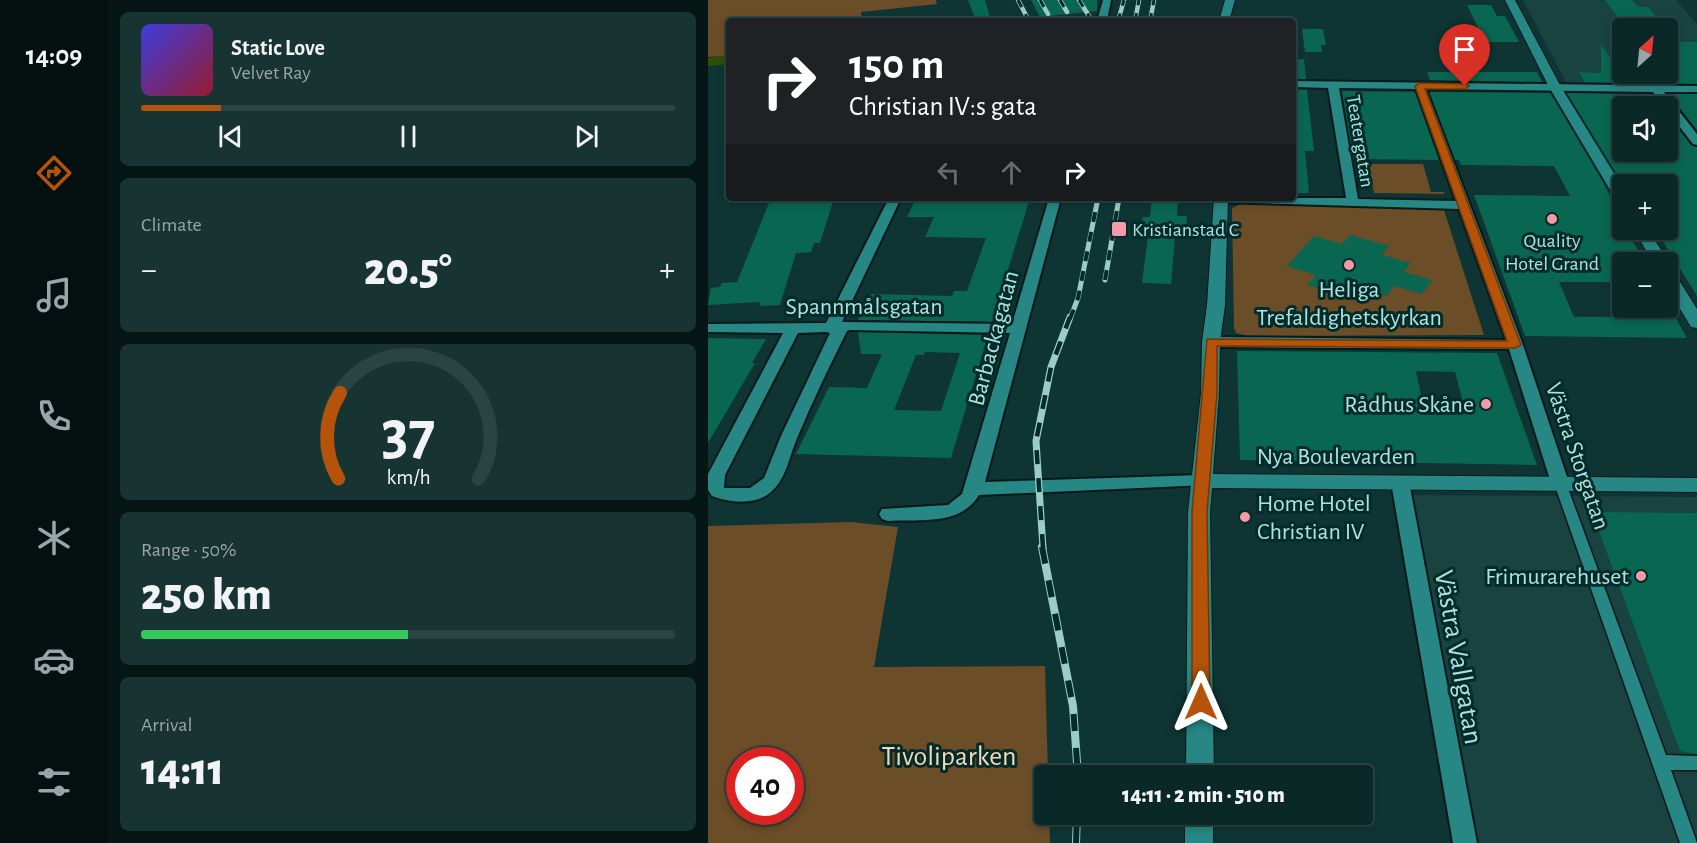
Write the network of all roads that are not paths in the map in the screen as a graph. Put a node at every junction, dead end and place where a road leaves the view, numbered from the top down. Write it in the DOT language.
graph roads {
  1 [pos="1107,0"];
  2 [pos="1230,0"];
  3 [pos="1510,0"];
  4 [pos="1103,18"];
  5 [pos="1225,18"];
  6 [pos="1296,84"];
  7 [pos="1333,85"];
  8 [pos="1420,86"];
  9 [pos="1556,87"];
  10 [pos="1656,89"];
  11 [pos="1697,89"];
  12 [pos="1697,142"];
  13 [pos="1612,181"];
  14 [pos="894,201"];
  15 [pos="1054,201"];
  16 [pos="1221,201"];
  17 [pos="1287,201"];
  18 [pos="1353,203"];
  19 [pos="1465,205"];
  20 [pos="1678,292"];
  21 [pos="1697,323"];
  22 [pos="708,328"];
  23 [pos="836,328"];
  24 [pos="793,329"];
  25 [pos="1020,329"];
  26 [pos="1211,342"];
  27 [pos="1515,345"];
  28 [pos="1201,482"];
  29 [pos="1400,482"];
  30 [pos="1560,483"];
  31 [pos="1697,485"];
  32 [pos="974,489"];
  33 [pos="888,514"];
  34 [pos="1661,762"];
  35 [pos="1697,763"];
  36 [pos="1200,765"];
  37 [pos="1199,825"];
  38 [pos="1199,843"];
  39 [pos="1465,843"];
  40 [pos="1689,843"];
  1 -- 4 [label="street"];
  2 -- 5 [label="street"];
  3 -- 9 [label="street"];
  6 -- 7 [label="street"];
  7 -- 8 [label="street"];
  7 -- 18 [label="street, Teatergatan"];
  8 -- 9 [label="street"];
  8 -- 19 [label="street, Västra Storgatan"];
  9 -- 10 [label="street"];
  9 -- 13 [label="street"];
  10 -- 11 [label="street"];
  10 -- 12 [label="street"];
  14 -- 23 [label="street"];
  15 -- 25 [label="street, Barbackagatan"];
  16 -- 26 [label="street"];
  17 -- 18 [label="street"];
  18 -- 19 [label="street"];
  19 -- 27 [label="street, Västra Storgatan"];
  20 -- 21 [label="street"];
  22 -- 24 [label="street, Spannmålsgatan"];
  23 -- 24 [label="street, Spannmålsgatan"];
  23 -- 24 [label="street"];
  23 -- 25 [label="street, Spannmålsgatan"];
  25 -- 32 [label="street, Barbackagatan"];
  26 -- 27 [label="street"];
  26 -- 28 [label="street"];
  27 -- 30 [label="street, Västra Storgatan"];
  28 -- 29 [label="street, Nya Boulevarden"];
  28 -- 32 [label="street, Nya Boulevarden"];
  28 -- 36 [label="street"];
  29 -- 30 [label="street, Nya Boulevarden"];
  29 -- 39 [label="street, Västra Vallgatan"];
  30 -- 31 [label="street, Nya Boulevarden"];
  30 -- 34 [label="street, Västra Storgatan"];
  32 -- 33 [label="street"];
  34 -- 35 [label="street"];
  34 -- 40 [label="street, Västra Storgatan"];
  37 -- 38 [label="street"];
}
